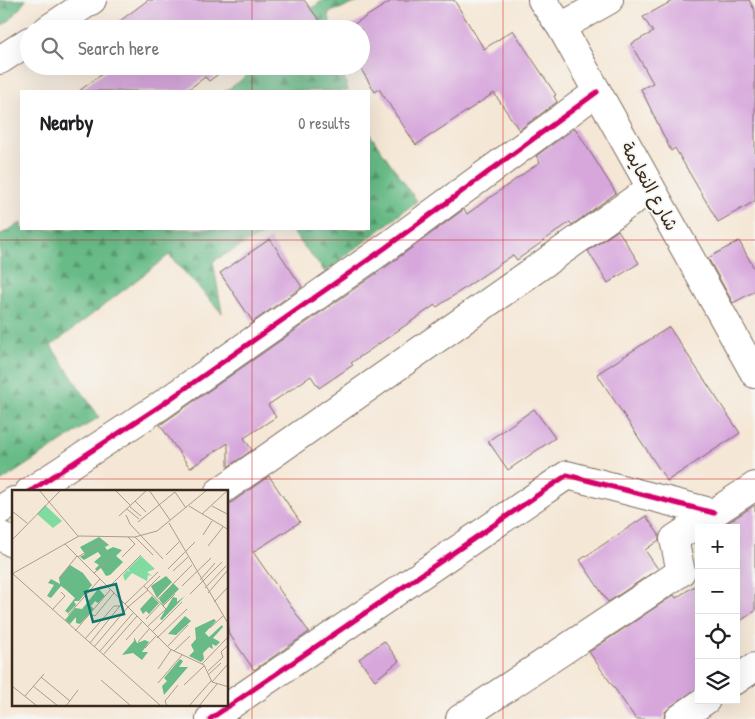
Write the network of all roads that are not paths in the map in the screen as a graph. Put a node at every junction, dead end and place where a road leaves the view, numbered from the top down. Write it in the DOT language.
graph roads {
  1 [pos="92,0"];
  2 [pos="542,0"];
  3 [pos="609,0"];
  4 [pos="62,20"];
  5 [pos="561,27"];
  6 [pos="20,47"];
  7 [pos="0,60"];
  8 [pos="597,92"];
  9 [pos="651,188"];
  10 [pos="755,374"];
  11 [pos="755,486"];
  12 [pos="32,490"];
  13 [pos="222,490"];
  14 [pos="12,502"];
  15 [pos="0,510"];
  16 [pos="714,513"];
  17 [pos="0,535"];
  18 [pos="12,543"];
  19 [pos="755,667"];
  20 [pos="740,677"];
  21 [pos="700,704"];
  22 [pos="210,719"];
  23 [pos="460,719"];
  24 [pos="679,719"];
  1 -- 4 [label="street"];
  2 -- 5 [label="street, شارع النعايمة"];
  3 -- 5 [label="street"];
  5 -- 8 [label="street, شارع النعايمة"];
  6 -- 7 [label="street"];
  8 -- 9 [label="street, شارع النعايمة"];
  8 -- 12 [label="street"];
  9 -- 10 [label="street, شارع النعايمة"];
  9 -- 13 [label="street"];
  11 -- 16 [label="street"];
  14 -- 15 [label="street"];
  16 -- 22 [label="street"];
  16 -- 23 [label="street"];
  17 -- 18 [label="street"];
  19 -- 20 [label="street"];
  21 -- 24 [label="street"];
}
